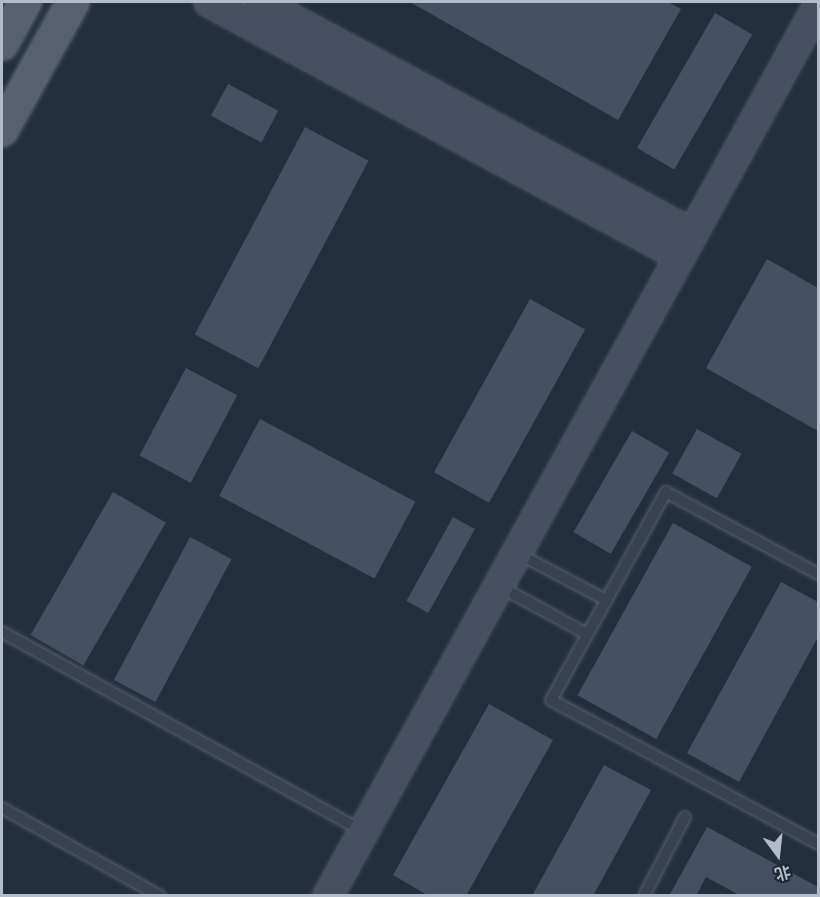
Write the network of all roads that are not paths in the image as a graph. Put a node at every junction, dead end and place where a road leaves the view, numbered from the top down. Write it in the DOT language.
graph roads {
  1 [pos="25,2"];
  2 [pos="73,2"];
  3 [pos="209,2"];
  4 [pos="260,2"];
  5 [pos="819,6"];
  6 [pos="2,44"];
  7 [pos="2,130"];
  8 [pos="687,245"];
  9 [pos="517,553"];
  10 [pos="819,574"];
  11 [pos="499,586"];
  12 [pos="606,600"];
  13 [pos="2,632"];
  14 [pos="587,634"];
  15 [pos="2,808"];
  16 [pos="685,817"];
  17 [pos="364,831"];
  18 [pos="819,844"];
  19 [pos="160,896"];
  20 [pos="328,896"];
  21 [pos="644,896"];
  1 -- 6 [label="main road"];
  2 -- 7 [label="main road"];
  3 -- 8 [label="street"];
  4 -- 8 [label="street"];
  5 -- 8 [label="street"];
  8 -- 9 [label="street"];
  9 -- 11 [label="street"];
  9 -- 12 [label="lane"];
  10 -- 12 [label="lane"];
  11 -- 14 [label="lane"];
  11 -- 17 [label="street"];
  12 -- 14 [label="lane"];
  13 -- 17 [label="lane"];
  14 -- 18 [label="lane"];
  15 -- 19 [label="lane"];
  16 -- 21 [label="lane"];
  17 -- 20 [label="street"];
}
